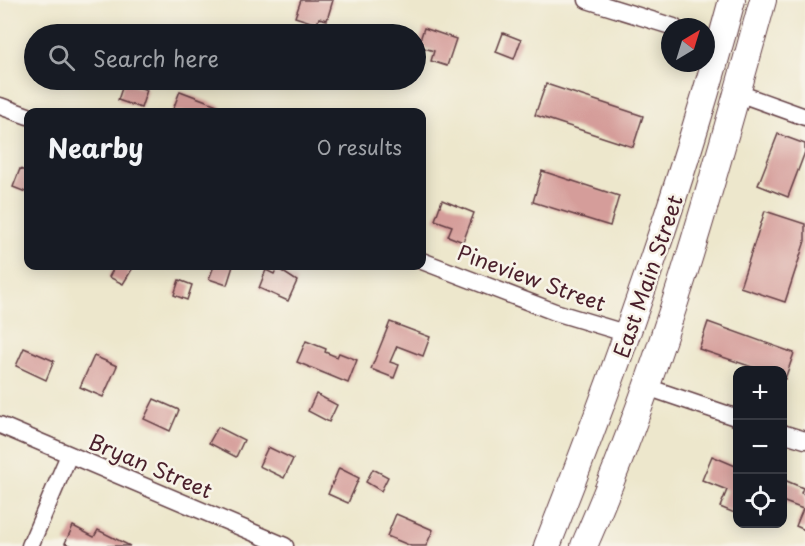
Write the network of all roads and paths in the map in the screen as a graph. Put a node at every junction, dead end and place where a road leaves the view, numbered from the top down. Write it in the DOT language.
graph roads {
  1 [pos="587,0"];
  2 [pos="732,0"];
  3 [pos="763,0"];
  4 [pos="661,23"];
  5 [pos="715,37"];
  6 [pos="706,72"];
  7 [pos="738,93"];
  8 [pos="0,105"];
  9 [pos="24,114"];
  10 [pos="805,117"];
  11 [pos="426,263"];
  12 [pos="628,334"];
  13 [pos="647,387"];
  14 [pos="733,416"];
  15 [pos="0,424"];
  16 [pos="787,434"];
  17 [pos="805,440"];
  18 [pos="69,454"];
  19 [pos="30,546"];
  20 [pos="285,546"];
  21 [pos="547,546"];
  22 [pos="585,546"];
  1 -- 4 [label="street"];
  2 -- 5 [label="main road, East Main Street"];
  3 -- 7 [label="main road, East Main Street"];
  6 -- 12 [label="main road, East Main Street"];
  7 -- 10 [label="street"];
  7 -- 13 [label="main road, East Main Street"];
  8 -- 9 [label="street"];
  11 -- 12 [label="street, Pineview Street"];
  12 -- 21 [label="main road, East Main Street"];
  13 -- 14 [label="street"];
  13 -- 22 [label="main road, East Main Street"];
  15 -- 18 [label="street, Bryan Street"];
  16 -- 17 [label="street"];
  18 -- 19 [label="street"];
  18 -- 20 [label="street, Bryan Street"];
}
